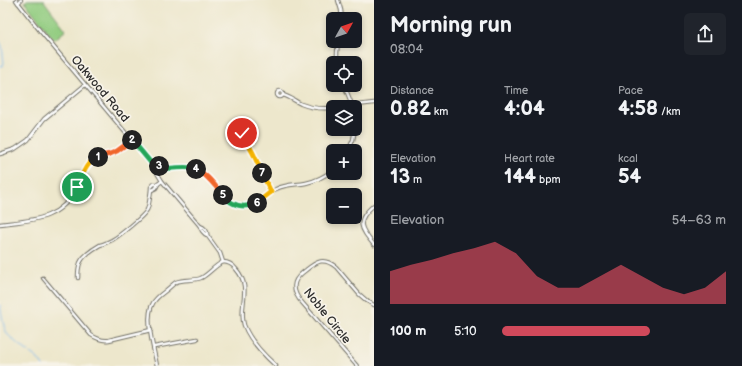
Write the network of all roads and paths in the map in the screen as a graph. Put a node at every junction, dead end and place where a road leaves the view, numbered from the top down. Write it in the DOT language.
graph roads {
  1 [pos="21,0"];
  2 [pos="338,0"];
  3 [pos="17,1"];
  4 [pos="341,12"];
  5 [pos="85,85"];
  6 [pos="284,95"];
  7 [pos="374,104"];
  8 [pos="362,105"];
  9 [pos="326,108"];
  10 [pos="244,136"];
  11 [pos="132,140"];
  12 [pos="0,154"];
  13 [pos="151,163"];
  14 [pos="326,174"];
  15 [pos="162,181"];
  16 [pos="271,192"];
  17 [pos="374,205"];
  18 [pos="0,224"];
  19 [pos="374,244"];
  20 [pos="223,262"];
  21 [pos="43,278"];
  22 [pos="78,278"];
  23 [pos="374,305"];
  24 [pos="150,330"];
  25 [pos="196,339"];
  26 [pos="154,347"];
  27 [pos="157,366"];
  28 [pos="276,366"];
  29 [pos="357,366"];
  1 -- 3 [label="street"];
  2 -- 4 [label="street"];
  3 -- 5 [label="street, Oakwood Road"];
  5 -- 11 [label="street, Oakwood Road"];
  5 -- 12 [label="street"];
  6 -- 9 [label="street"];
  7 -- 8 [label="street"];
  10 -- 16 [label="street"];
  11 -- 13 [label="street, Oakwood Road"];
  11 -- 18 [label="street"];
  13 -- 15 [label="street, Oakwood Road"];
  13 -- 16 [label="street"];
  14 -- 16 [label="street"];
  15 -- 20 [label="street, Oakwood Road"];
  15 -- 22 [label="street"];
  17 -- 19 [label="street"];
  20 -- 24 [label="street"];
  20 -- 28 [label="street"];
  21 -- 24 [label="street"];
  23 -- 29 [label="street, Noble Circle"];
  24 -- 26 [label="street"];
  25 -- 26 [label="street"];
  26 -- 27 [label="street"];
}
